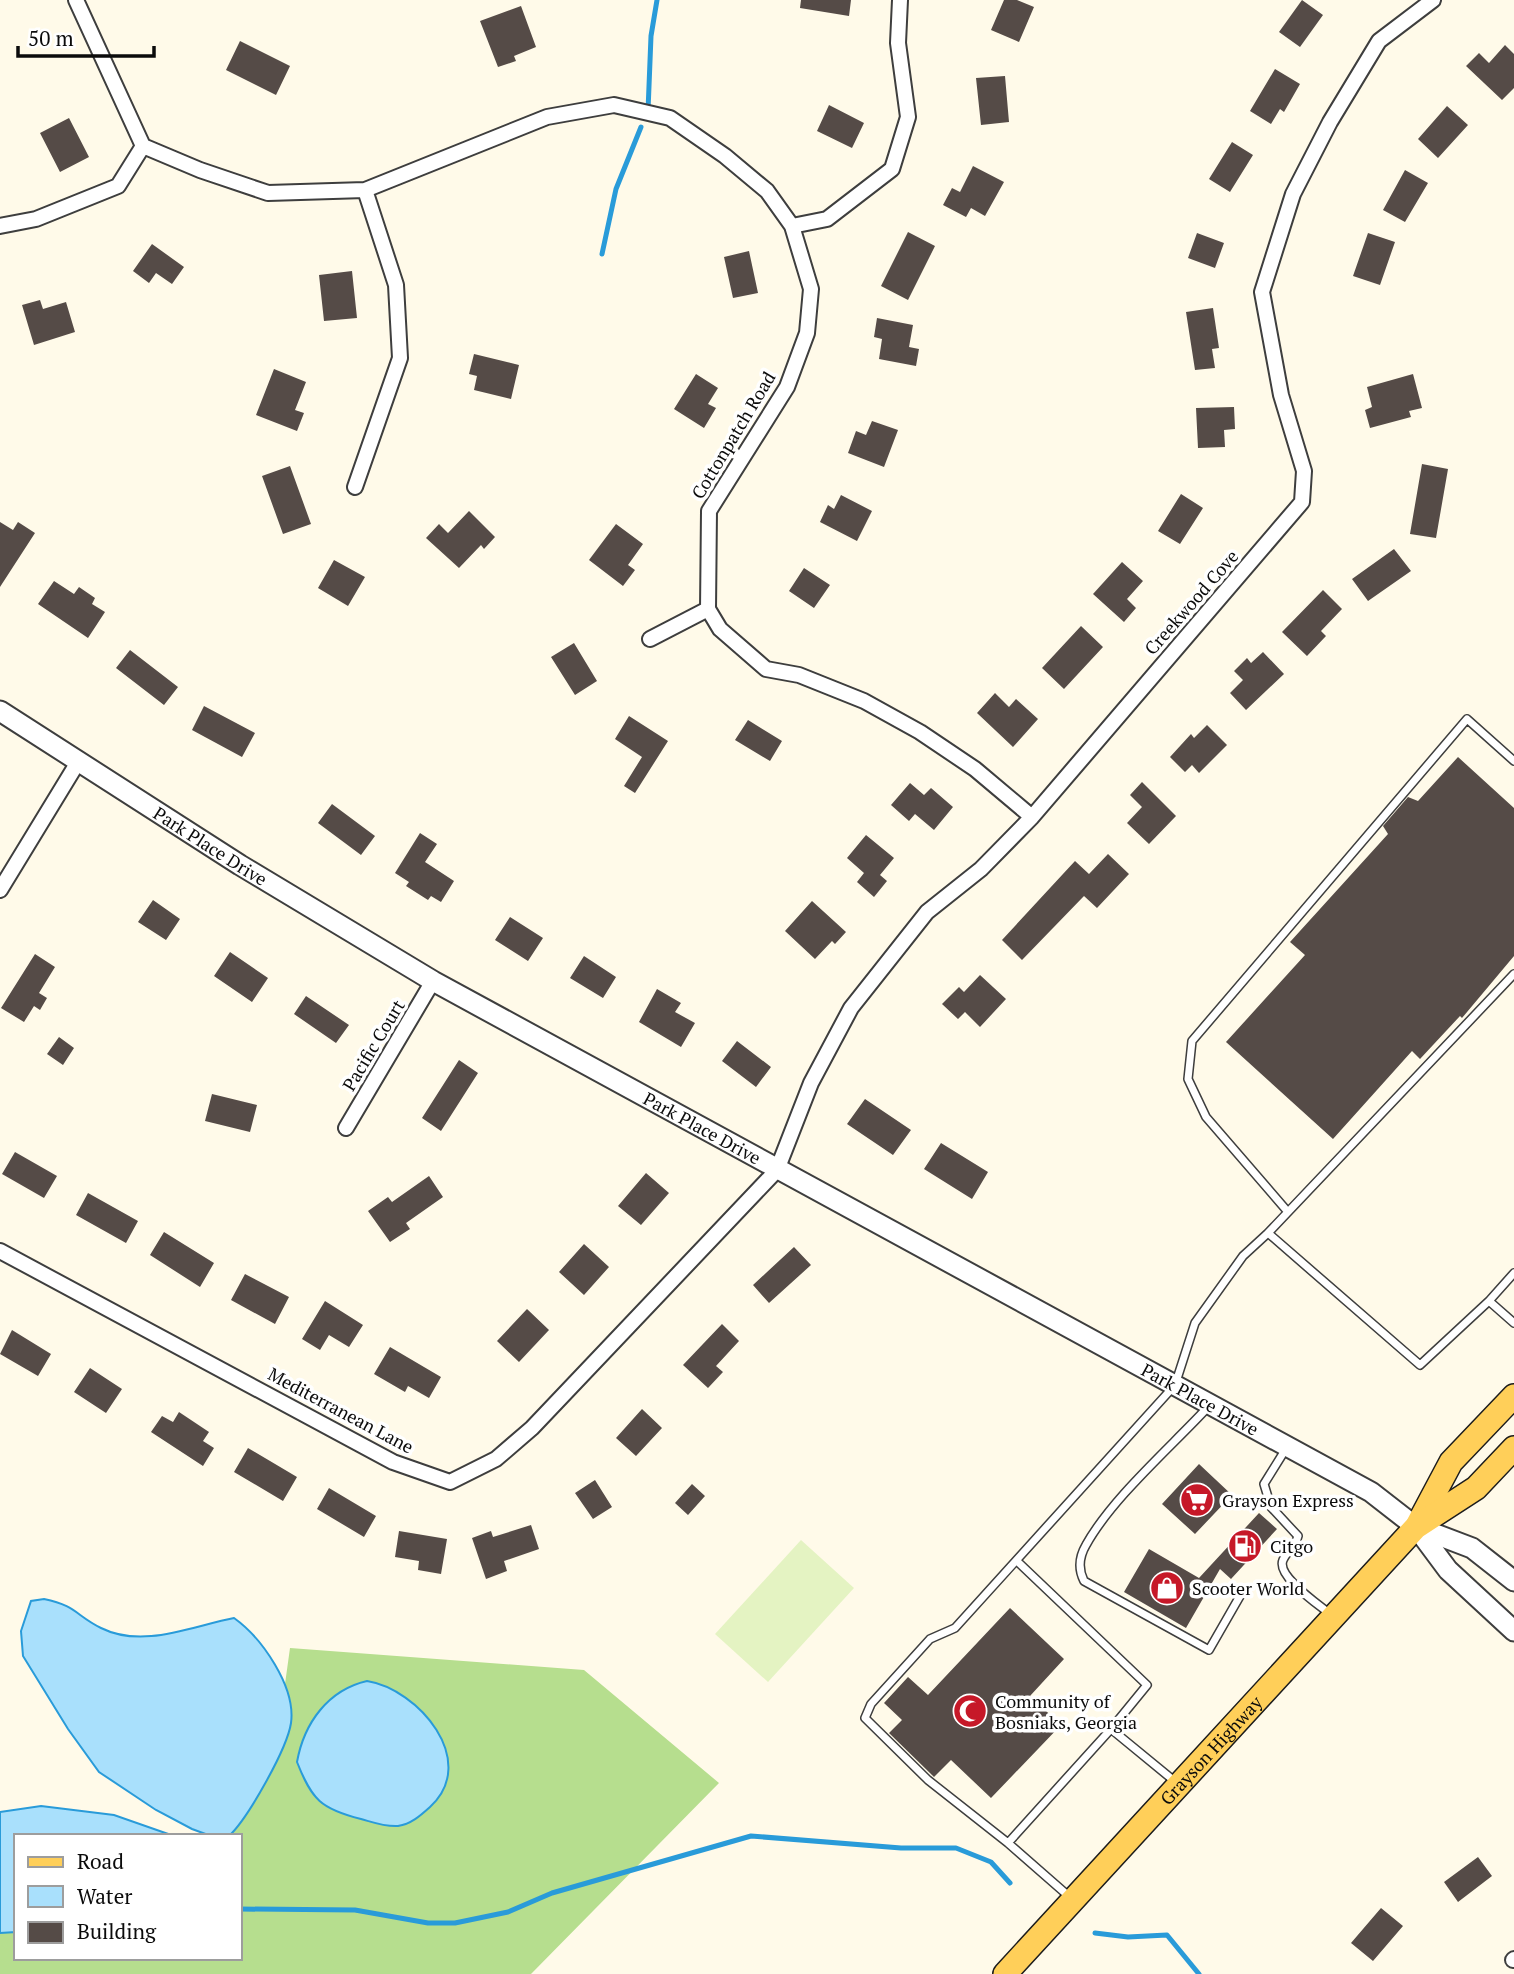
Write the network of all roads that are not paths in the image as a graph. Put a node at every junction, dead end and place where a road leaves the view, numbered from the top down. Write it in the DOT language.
graph roads {
  1 [pos="76,0"];
  2 [pos="900,0"];
  3 [pos="1433,0"];
  4 [pos="143,146"];
  5 [pos="365,190"];
  6 [pos="0,226"];
  7 [pos="792,226"];
  8 [pos="355,488"];
  9 [pos="708,609"];
  10 [pos="650,639"];
  11 [pos="0,711"];
  12 [pos="1514,761"];
  13 [pos="78,762"];
  14 [pos="1031,817"];
  15 [pos="0,890"];
  16 [pos="1514,974"];
  17 [pos="433,981"];
  18 [pos="346,1128"];
  19 [pos="777,1170"];
  20 [pos="1288,1212"];
  21 [pos="1268,1233"];
  22 [pos="0,1251"];
  23 [pos="1514,1273"];
  24 [pos="1489,1301"];
  25 [pos="1514,1323"];
  26 [pos="1175,1385"];
  27 [pos="1514,1396"];
  28 [pos="1211,1404"];
  29 [pos="1288,1446"];
  30 [pos="1514,1448"];
  31 [pos="1416,1527"];
  32 [pos="1018,1562"];
  33 [pos="1514,1581"];
  34 [pos="1240,1596"];
  35 [pos="1333,1616"];
  36 [pos="1514,1630"];
  37 [pos="1111,1729"];
  38 [pos="1178,1784"];
  39 [pos="1008,1843"];
  40 [pos="1072,1899"];
  41 [pos="1005,1974"];
  1 -- 4 [label="street"];
  2 -- 7 [label="street"];
  3 -- 14 [label="street, Creekwood Cove"];
  4 -- 5 [label="street, Cottonpatch Road"];
  4 -- 6 [label="street"];
  5 -- 7 [label="street, Cottonpatch Road"];
  5 -- 8 [label="street"];
  7 -- 9 [label="street, Cottonpatch Road"];
  9 -- 10 [label="street"];
  9 -- 14 [label="street"];
  11 -- 13 [label="street, Park Place Drive"];
  12 -- 20 [label="lane"];
  13 -- 15 [label="street"];
  13 -- 17 [label="street, Park Place Drive"];
  14 -- 19 [label="street, Creekwood Cove"];
  16 -- 20 [label="lane"];
  17 -- 18 [label="street, Pacific Court"];
  17 -- 19 [label="street, Park Place Drive"];
  19 -- 22 [label="street, Mediterranean Lane"];
  19 -- 26 [label="street, Park Place Drive"];
  20 -- 21 [label="lane"];
  21 -- 24 [label="lane"];
  21 -- 26 [label="lane"];
  23 -- 24 [label="lane"];
  24 -- 25 [label="lane"];
  26 -- 28 [label="street, Park Place Drive"];
  26 -- 32 [label="lane"];
  27 -- 31 [label="main road, Grayson Highway"];
  28 -- 29 [label="street, Park Place Drive"];
  28 -- 34 [label="lane"];
  29 -- 31 [label="street, Park Place Drive"];
  29 -- 35 [label="lane"];
  30 -- 31 [label="main road, Grayson Highway"];
  31 -- 33 [label="street"];
  31 -- 35 [label="main road, Grayson Highway"];
  31 -- 36 [label="street"];
  32 -- 37 [label="lane"];
  32 -- 39 [label="lane"];
  35 -- 38 [label="main road, Grayson Highway"];
  37 -- 38 [label="lane"];
  37 -- 39 [label="lane"];
  38 -- 40 [label="main road, Grayson Highway"];
  39 -- 40 [label="lane"];
  40 -- 41 [label="main road, Grayson Highway"];
}
